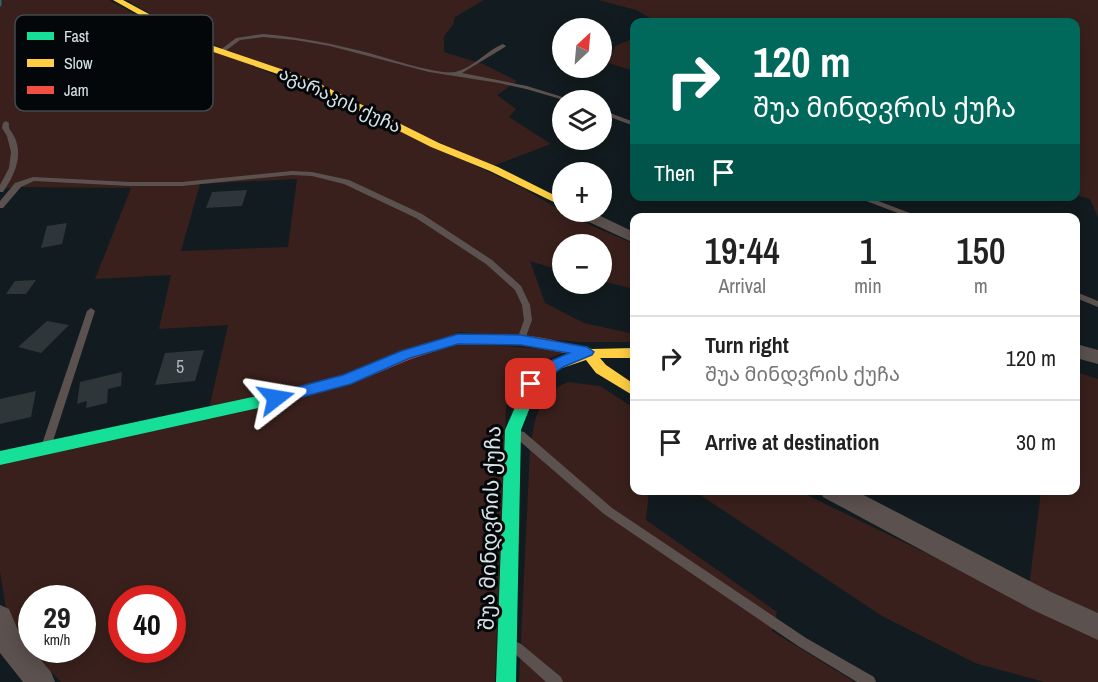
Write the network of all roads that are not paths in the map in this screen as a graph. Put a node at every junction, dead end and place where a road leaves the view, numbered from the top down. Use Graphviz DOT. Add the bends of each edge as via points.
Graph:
graph roads {
  1 [pos="117,0"];
  2 [pos="145,15"];
  3 [pos="502,46"];
  4 [pos="213,48"];
  5 [pos="222,51"];
  6 [pos="454,74"];
  7 [pos="552,94"];
  8 [pos="612,116"];
  9 [pos="630,122"];
  10 [pos="6,123"];
  11 [pos="0,190"];
  12 [pos="552,198"];
  13 [pos="871,201"];
  14 [pos="0,206"];
  15 [pos="905,213"];
  16 [pos="601,222"];
  17 [pos="630,236"];
  18 [pos="1080,297"];
  19 [pos="1098,304"];
  20 [pos="91,311"];
  21 [pos="521,340"];
  22 [pos="587,352"];
  23 [pos="1080,352"];
  24 [pos="630,353"];
  25 [pos="1098,357"];
  26 [pos="630,388"];
  27 [pos="513,430"];
  28 [pos="45,450"];
  29 [pos="0,458"];
  30 [pos="841,495"];
  31 [pos="0,618"];
  32 [pos="1098,627"];
  33 [pos="506,638"];
  34 [pos="41,682"];
  35 [pos="506,682"];
  36 [pos="556,682"];
  37 [pos="869,682"];
  1 -- 2 [label="street, აგარაკის ქუჩა"];
  3 -- 6 [label="lane"];
  4 -- 5 [label="street, აგარაკის ქუჩა"];
  5 -- 6 [label="lane" via="238,38 273,36"];
  5 -- 12 [label="street, აგარაკის ქუჩა" via="307,81"];
  6 -- 7 [label="lane" via="498,79"];
  8 -- 9 [label="lane"];
  10 -- 11 [label="lane" via="15,154 11,176"];
  13 -- 15 [label="lane"];
  14 -- 21 [label="lane" via="18,185 33,179 182,184 292,173 346,182 419,216 489,262 518,288 528,320"];
  16 -- 17 [label="street"];
  18 -- 19 [label="lane"];
  20 -- 28 [label="lane"];
  21 -- 22 [label="street"];
  21 -- 28 [label="street" via="458,339 319,388"];
  22 -- 24 [label="street, შუა მინდვრის ქუჩა"];
  22 -- 26 [label="street" via="601,369"];
  22 -- 27 [label="street, შუა მინდვრის ქუჩა" via="558,364 531,384 517,410"];
  23 -- 25 [label="street"];
  27 -- 33 [label="street, შუა მინდვრის ქუჩა"];
  27 -- 37 [label="lane" via="608,511 802,642"];
  28 -- 29 [label="street"];
  30 -- 32 [label="street"];
  31 -- 34 [label="street" via="10,644"];
  33 -- 35 [label="street, შუა მინდვრის ქუჩა"];
  33 -- 36 [label="lane"];
}
